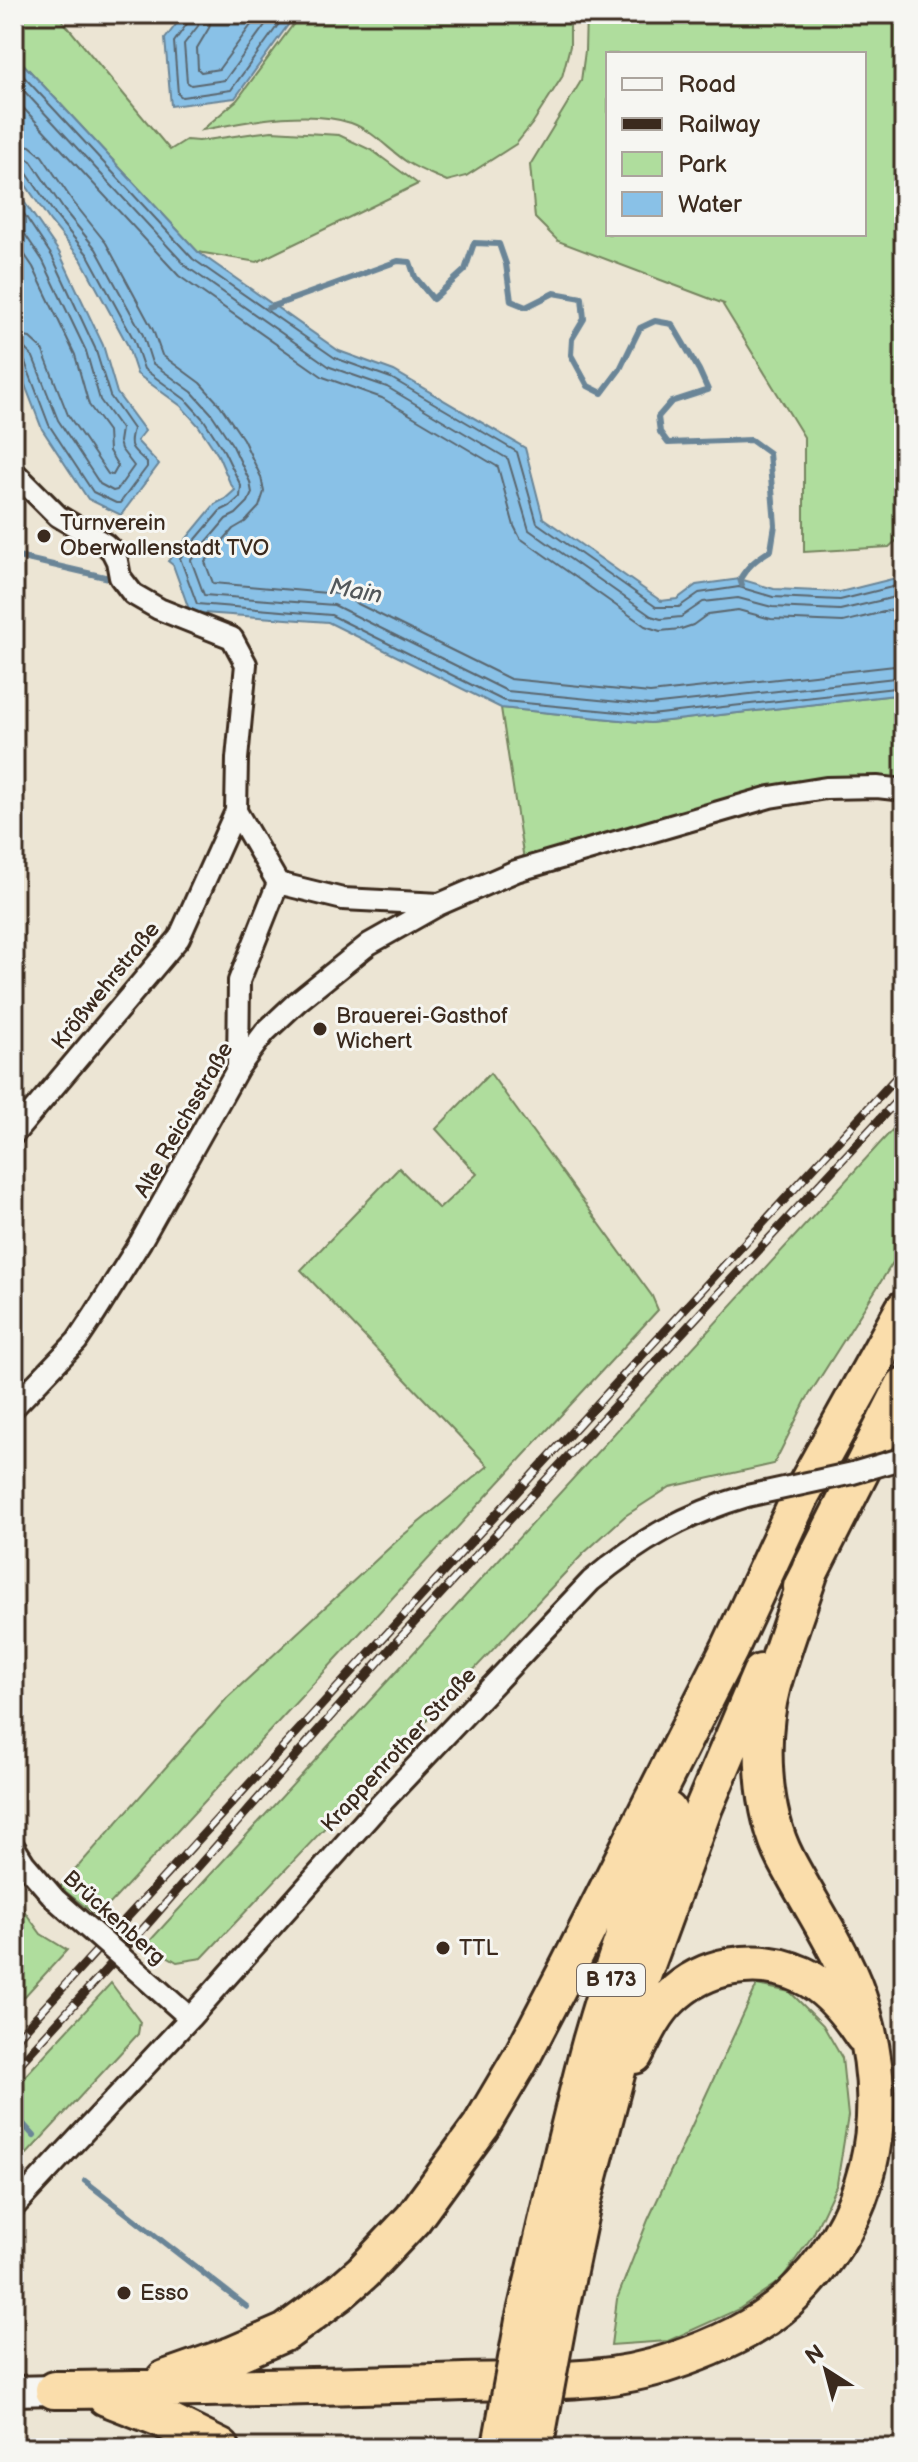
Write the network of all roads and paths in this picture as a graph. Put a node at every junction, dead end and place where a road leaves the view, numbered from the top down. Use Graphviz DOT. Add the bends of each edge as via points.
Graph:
graph roads {
  1 [pos="14,472"];
  2 [pos="904,790"];
  3 [pos="236,811"];
  4 [pos="278,883"];
  5 [pos="440,904"];
  6 [pos="238,1068"];
  7 [pos="14,1134"];
  8 [pos="904,1309"];
  9 [pos="904,1386"];
  10 [pos="14,1407"];
  11 [pos="904,1458"];
  12 [pos="811,1568"];
  13 [pos="730,1648"];
  14 [pos="14,1847"];
  15 [pos="190,2018"];
  16 [pos="870,2045"];
  17 [pos="605,2114"];
  18 [pos="14,2207"];
  19 [pos="541,2320"];
  20 [pos="70,2390"];
  21 [pos="133,2390"];
  22 [pos="14,2391"];
  23 [pos="518,2446"];
  24 [pos="221,2448"];
  1 -- 3 [label="street, Krößwehrstraße" via="58,516 112,551 120,577 133,594 232,638 246,664"];
  2 -- 5 [label="street, Alte Reichsstraße" via="826,788 770,797 516,871"];
  3 -- 4 [label="street"];
  3 -- 7 [label="street, Krößwehrstraße" via="179,938"];
  4 -- 5 [label="street" via="343,899"];
  4 -- 6 [label="street" via="239,981"];
  5 -- 6 [label="street, Alte Reichsstraße" via="369,944 306,994 265,1032"];
  6 -- 10 [label="street, Alte Reichsstraße" via="95,1314 77,1341"];
  8 -- 13 [label="highway, B 173" via="802,1493"];
  9 -- 12 [label="highway, B 173"];
  11 -- 15 [label="street, Krappenrother Straße, bridge" via="714,1506 627,1552 591,1581 375,1810"];
  12 -- 16 [label="highway" via="771,1689 763,1757 768,1808 784,1854 855,1986"];
  12 -- 17 [label="highway, B 173" via="704,1807 642,1976"];
  13 -- 19 [label="highway, B 173" via="628,1925 592,2041 555,2185"];
  13 -- 21 [label="highway" via="520,2060 481,2126 413,2219 347,2286 286,2332"];
  14 -- 15 [label="street, Brückenberg, bridge" via="55,1899"];
  15 -- 18 [label="street, Krappenrother Straße"];
  16 -- 17 [label="highway" via="831,1996 803,1975 769,1965 730,1966 703,1974 668,1999"];
  16 -- 21 [label="highway" via="875,2135 848,2223 823,2262 784,2303 732,2338 669,2363 588,2378"];
  17 -- 19 [label="highway, B 173" via="581,2207"];
  19 -- 23 [label="highway, B 173, bridge"];
  20 -- 21 [label="highway"];
  20 -- 22 [label="street"];
  20 -- 24 [label="highway" via="160,2418"];
}
